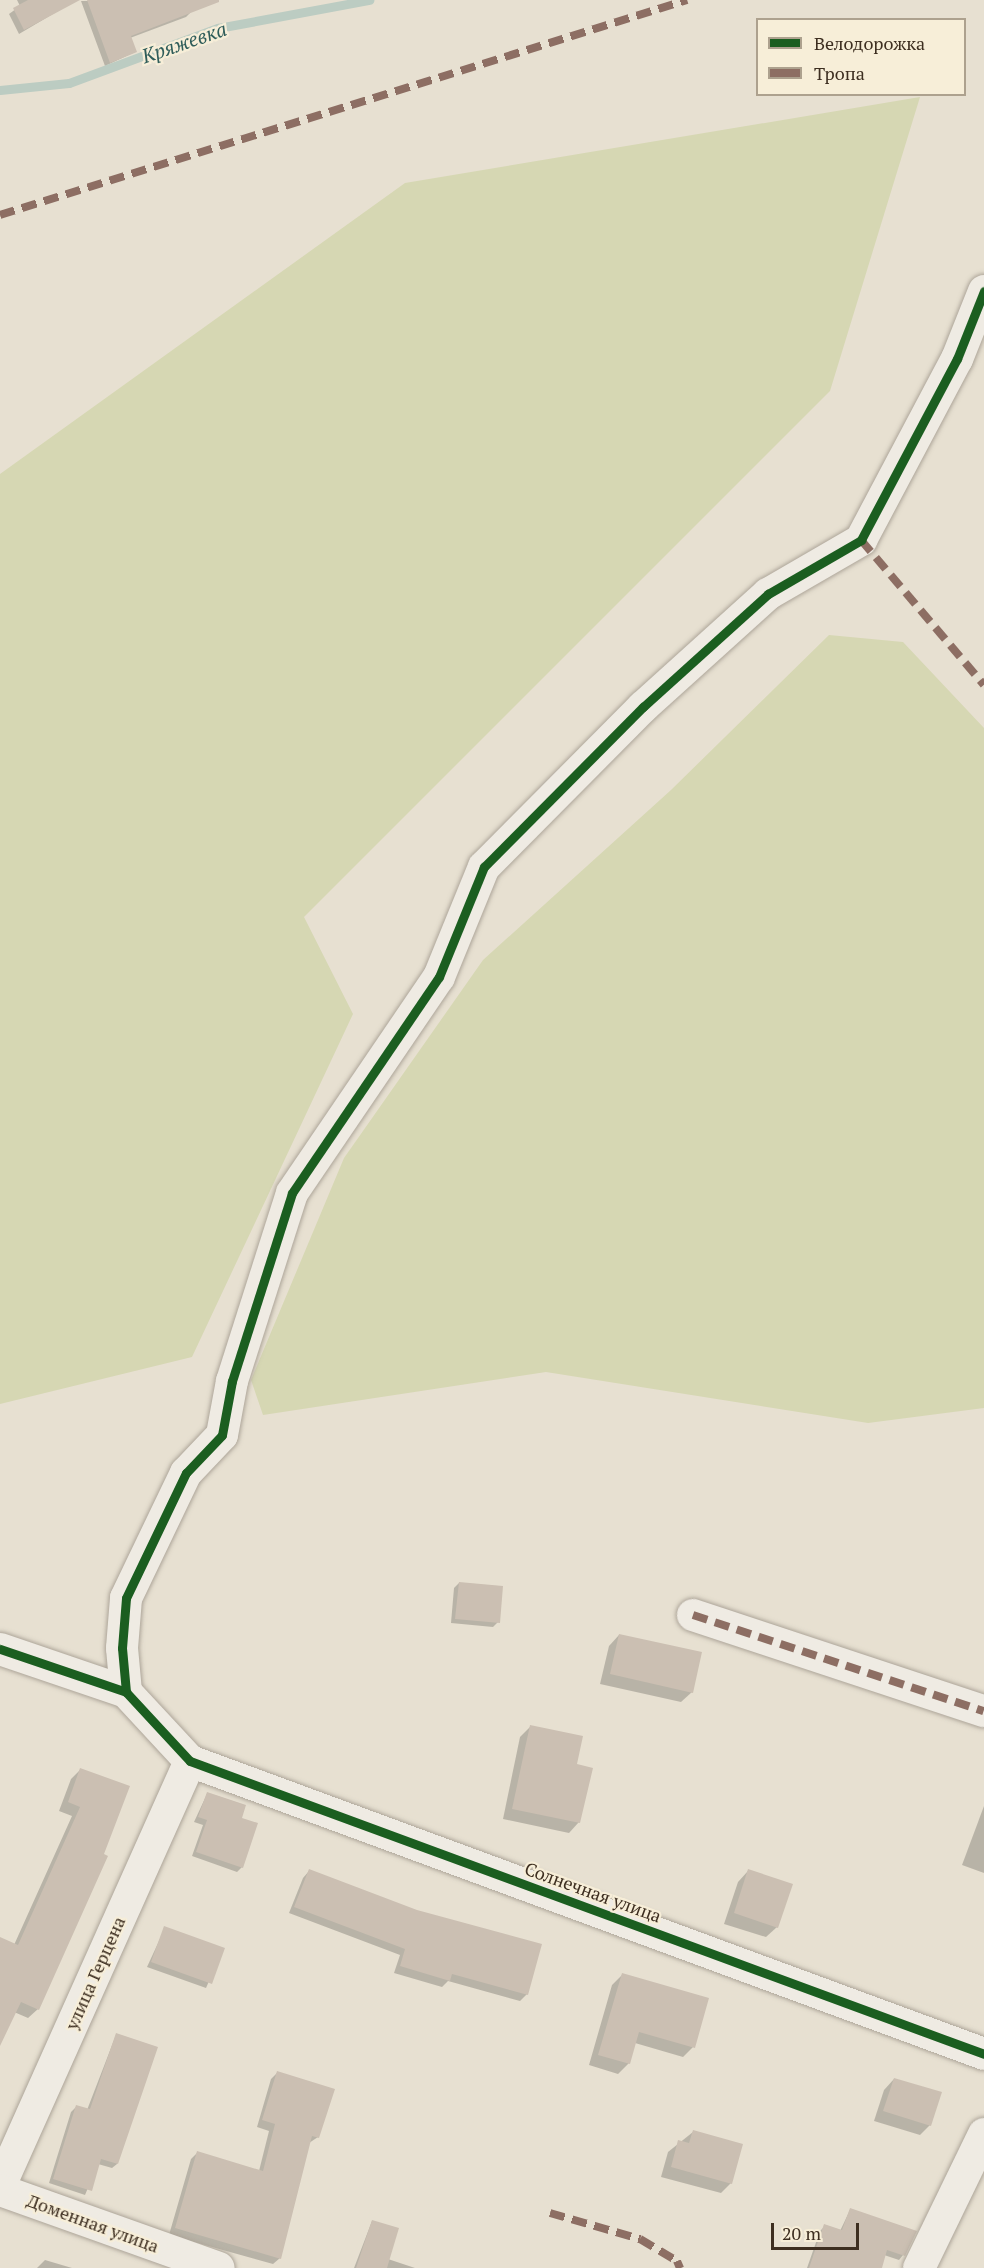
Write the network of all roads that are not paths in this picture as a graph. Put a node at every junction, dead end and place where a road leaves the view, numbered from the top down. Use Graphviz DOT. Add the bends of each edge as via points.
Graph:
graph roads {
  1 [pos="984,291"];
  2 [pos="693,1615"];
  3 [pos="0,1648"];
  4 [pos="126,1692"];
  5 [pos="984,1711"];
  6 [pos="190,1761"];
  7 [pos="984,2054"];
  8 [pos="984,2133"];
  9 [pos="0,2188"];
  10 [pos="219,2268"];
  11 [pos="919,2268"];
  1 -- 4 [label="street" via="957,359 861,540 768,594 643,707 484,867 439,977 292,1193 232,1381 222,1435 186,1473 126,1598 122,1648"];
  2 -- 5 [label="street"];
  3 -- 4 [label="street"];
  4 -- 6 [label="street"];
  6 -- 7 [label="street, Солнечная улица"];
  6 -- 9 [label="street, улица Герцена"];
  8 -- 11 [label="street"];
  9 -- 10 [label="street, Доменная улица"];
}
